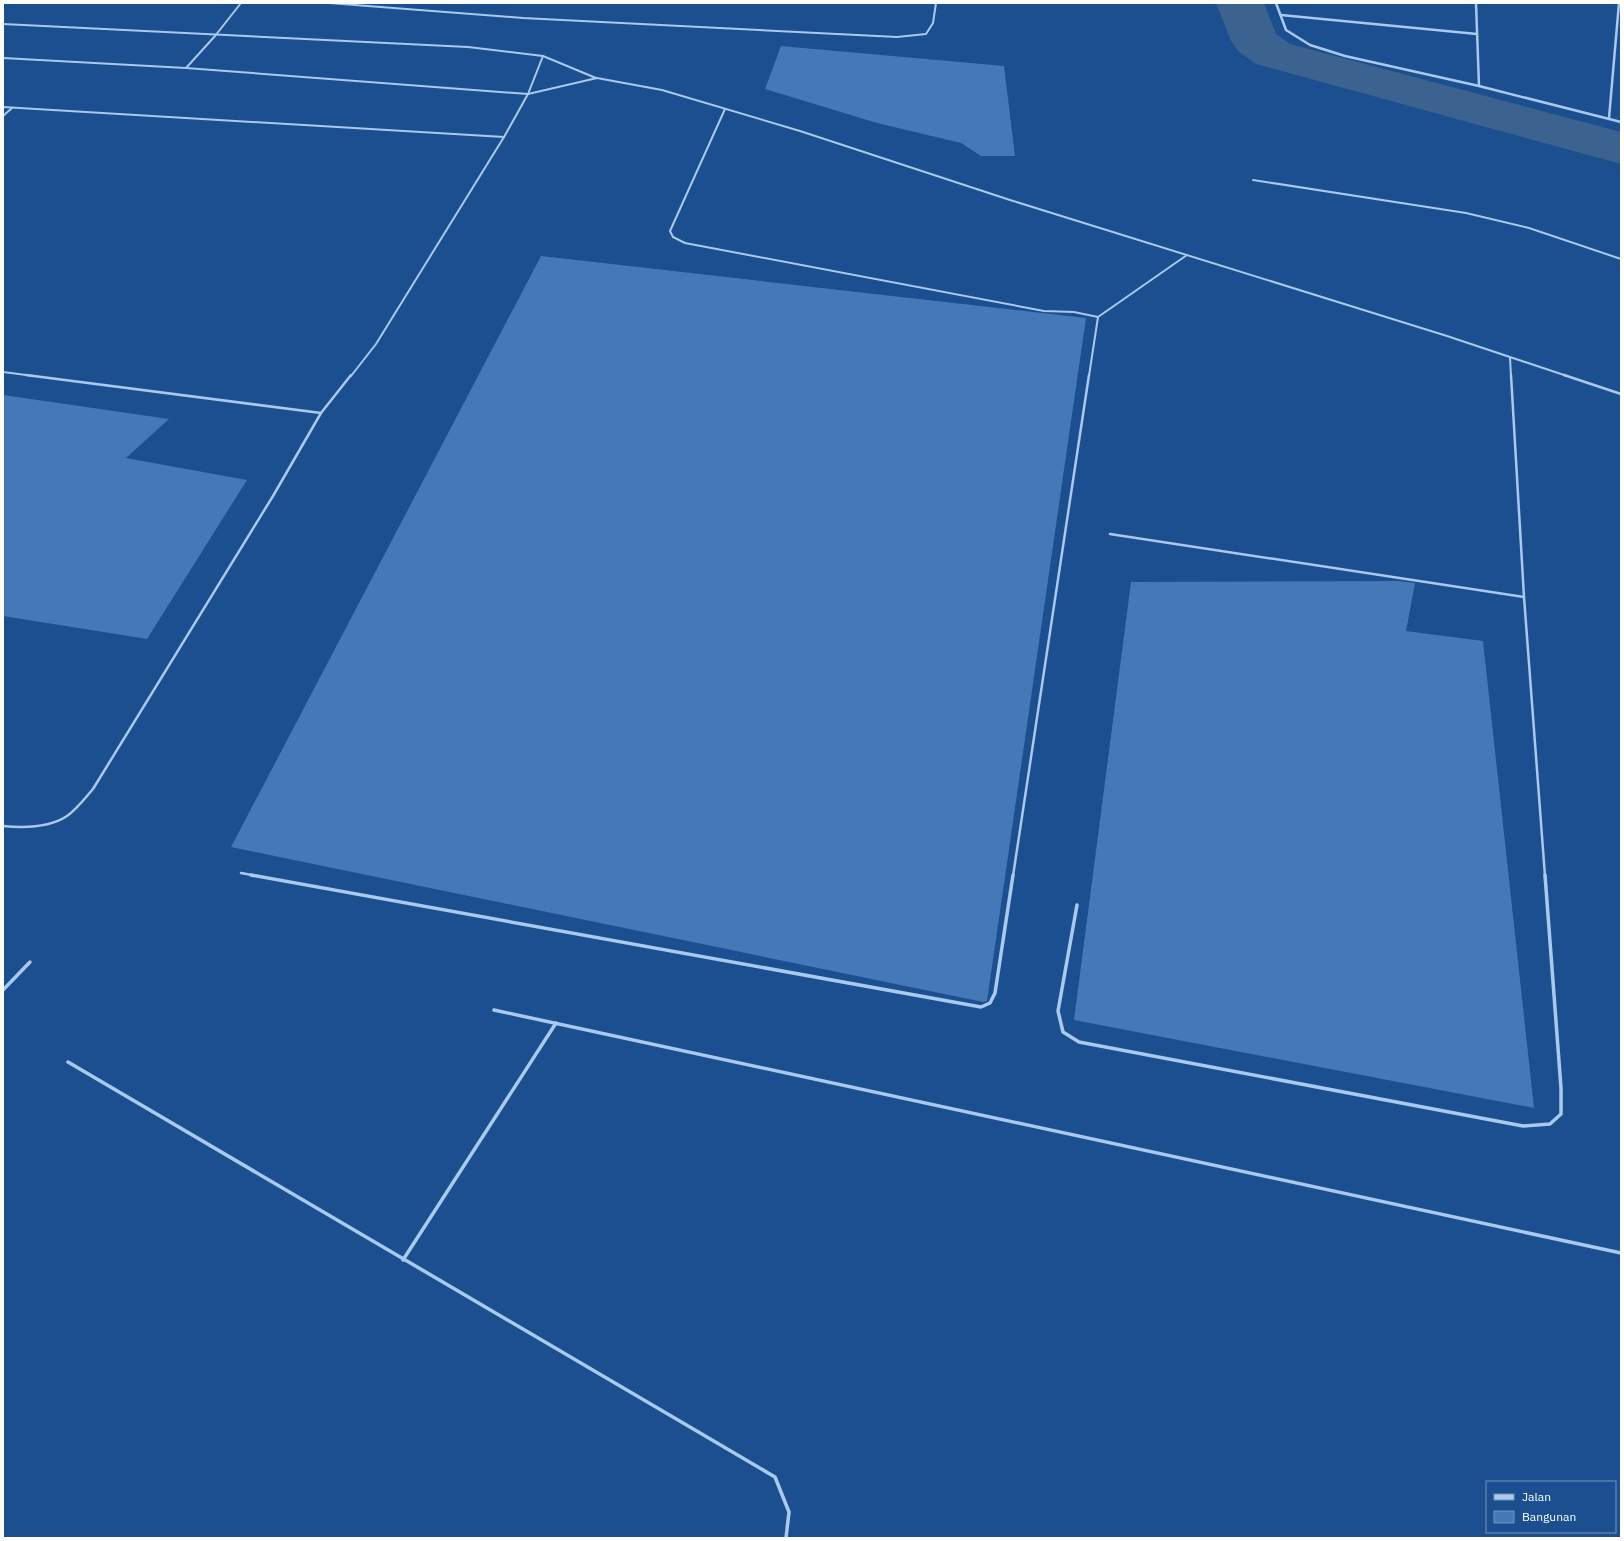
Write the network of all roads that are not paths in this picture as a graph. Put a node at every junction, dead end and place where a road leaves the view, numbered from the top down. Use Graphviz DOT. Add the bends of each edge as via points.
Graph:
graph roads {
  1 [pos="241,3"];
  2 [pos="329,3"];
  3 [pos="936,3"];
  4 [pos="1276,3"];
  5 [pos="1476,3"];
  6 [pos="1619,3"];
  7 [pos="1281,15"];
  8 [pos="3,24"];
  9 [pos="1477,34"];
  10 [pos="215,36"];
  11 [pos="544,56"];
  12 [pos="3,58"];
  13 [pos="186,68"];
  14 [pos="597,78"];
  15 [pos="1479,86"];
  16 [pos="528,94"];
  17 [pos="3,107"];
  18 [pos="12,108"];
  19 [pos="725,109"];
  20 [pos="3,116"];
  21 [pos="1609,118"];
  22 [pos="1621,122"];
  23 [pos="504,137"];
  24 [pos="1253,180"];
  25 [pos="1187,255"];
  26 [pos="1621,259"];
  27 [pos="1098,316"];
  28 [pos="1510,358"];
  29 [pos="3,372"];
  30 [pos="1621,394"];
  31 [pos="321,413"];
  32 [pos="1110,534"];
  33 [pos="1524,597"];
  34 [pos="3,826"];
  35 [pos="241,873"];
  36 [pos="1077,905"];
  37 [pos="30,962"];
  38 [pos="3,990"];
  39 [pos="494,1010"];
  40 [pos="556,1023"];
  41 [pos="68,1062"];
  42 [pos="1621,1253"];
  43 [pos="404,1260"];
  44 [pos="786,1538"];
  1 -- 10 [label="lane"];
  2 -- 3 [label="lane" via="523,18 897,37 926,34 933,23"];
  4 -- 7 [label="street"];
  5 -- 9 [label="street"];
  6 -- 21 [label="street"];
  7 -- 9 [label="street"];
  7 -- 15 [label="street" via="1286,30 1310,45 1345,56"];
  8 -- 10 [label="lane"];
  9 -- 15 [label="street"];
  10 -- 11 [label="lane" via="468,47"];
  10 -- 13 [label="lane"];
  11 -- 14 [label="lane"];
  11 -- 16 [label="lane"];
  12 -- 13 [label="lane"];
  13 -- 16 [label="lane"];
  14 -- 16 [label="lane"];
  14 -- 19 [label="lane" via="662,90"];
  15 -- 21 [label="street"];
  16 -- 23 [label="lane"];
  17 -- 18 [label="lane"];
  18 -- 20 [label="lane"];
  18 -- 23 [label="lane"];
  19 -- 25 [label="lane"];
  19 -- 27 [label="lane" via="670,231 672,237 685,243 1044,311"];
  21 -- 22 [label="street"];
  23 -- 31 [label="lane" via="376,344"];
  24 -- 26 [label="lane" via="1466,214 1529,228"];
  25 -- 27 [label="lane"];
  25 -- 28 [label="lane"];
  27 -- 35 [label="lane" via="995,993 990,1003 981,1007"];
  28 -- 30 [label="lane"];
  28 -- 33 [label="lane"];
  29 -- 31 [label="lane"];
  31 -- 34 [label="lane" via="274,496 93,789 67,816 39,826"];
  32 -- 33 [label="lane"];
  33 -- 36 [label="lane" via="1561,1088 1561,1114 1550,1124 1523,1126 1079,1042 1063,1032 1058,1011"];
  37 -- 38 [label="lane"];
  39 -- 40 [label="lane"];
  40 -- 42 [label="lane"];
  40 -- 43 [label="lane"];
  41 -- 43 [label="lane"];
  43 -- 44 [label="lane" via="775,1477 789,1512"];
}
